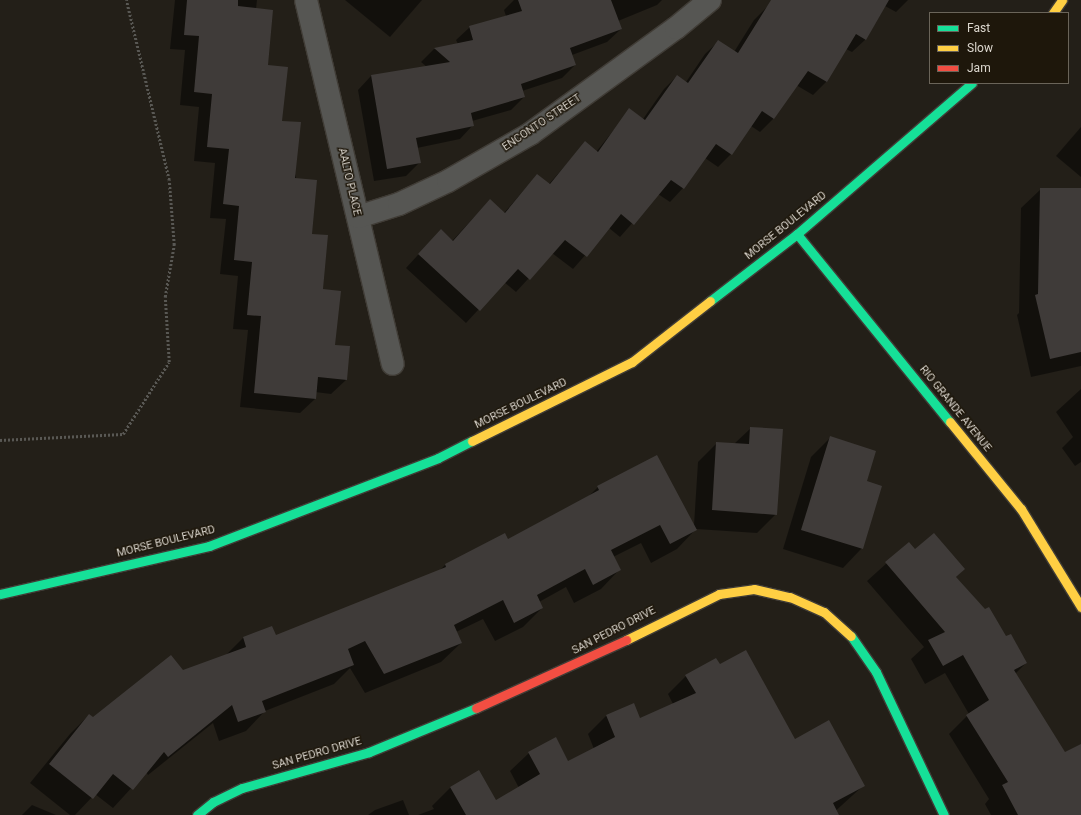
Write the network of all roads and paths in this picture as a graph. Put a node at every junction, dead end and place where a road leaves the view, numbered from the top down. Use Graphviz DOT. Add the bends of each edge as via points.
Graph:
graph roads {
  1 [pos="126,0"];
  2 [pos="306,0"];
  3 [pos="710,0"];
  4 [pos="1062,0"];
  5 [pos="1054,12"];
  6 [pos="971,84"];
  7 [pos="358,217"];
  8 [pos="797,234"];
  9 [pos="393,364"];
  10 [pos="0,440"];
  11 [pos="0,594"];
  12 [pos="1081,607"];
  13 [pos="197,815"];
  14 [pos="944,815"];
  1 -- 10 [label="path" via="169,180 174,245 164,298 169,362 123,434"];
  2 -- 7 [label="street, AALTO PLACE"];
  3 -- 7 [label="street, ENCONTO STREET" via="530,134 448,181 399,204"];
  4 -- 5 [label="street"];
  6 -- 8 [label="street, MORSE BOULEVARD"];
  7 -- 9 [label="street, AALTO PLACE"];
  8 -- 11 [label="street, MORSE BOULEVARD" via="632,362 438,458 209,546"];
  8 -- 12 [label="street, RIO GRANDE AVENUE" via="1021,509"];
  13 -- 14 [label="street, SAN PEDRO DRIVE" via="213,802 242,788 369,752 432,728 600,653 719,594 754,589 790,597 824,612 853,638 876,672"];
}
